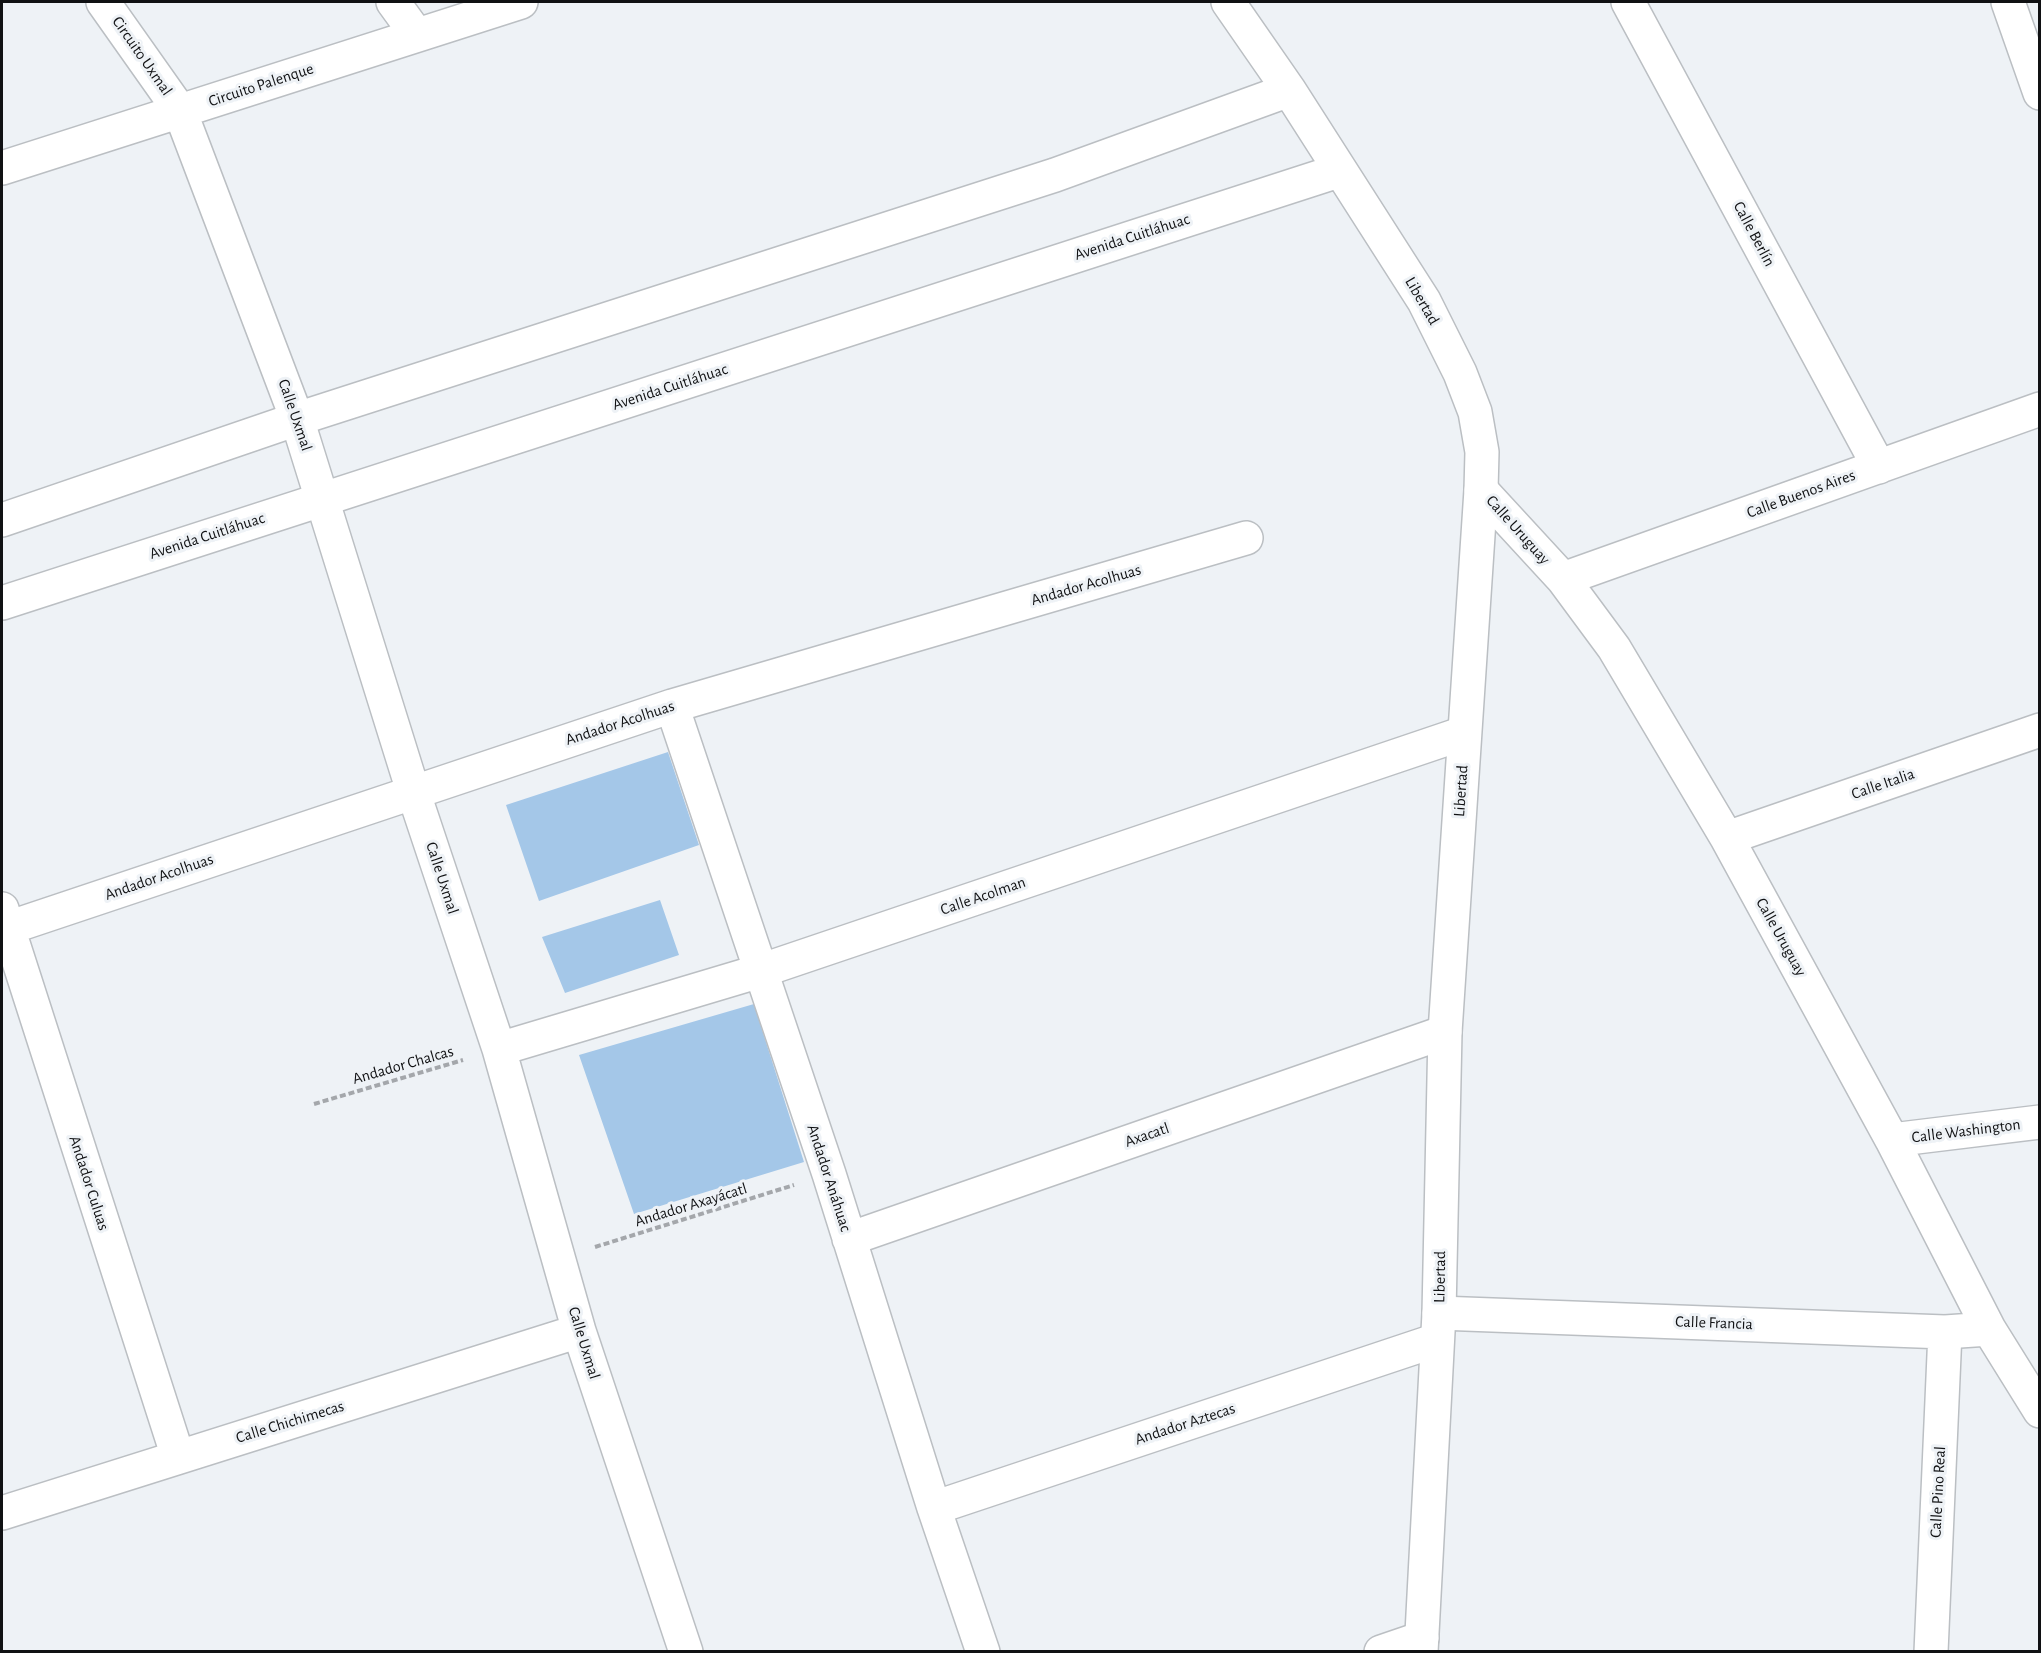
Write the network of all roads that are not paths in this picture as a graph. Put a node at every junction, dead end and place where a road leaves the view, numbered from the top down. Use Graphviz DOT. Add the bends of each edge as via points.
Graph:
graph roads {
  1 [pos="103,2"];
  2 [pos="393,2"];
  3 [pos="521,2"];
  4 [pos="1228,2"];
  5 [pos="1628,2"];
  6 [pos="2008,2"];
  7 [pos="417,35"];
  8 [pos="1288,90"];
  9 [pos="2040,93"];
  10 [pos="180,111"];
  11 [pos="2,168"];
  12 [pos="1338,171"];
  13 [pos="2040,409"];
  14 [pos="297,419"];
  15 [pos="1879,467"];
  16 [pos="1481,490"];
  17 [pos="322,499"];
  18 [pos="2,520"];
  19 [pos="1246,538"];
  20 [pos="1563,579"];
  21 [pos="2,603"];
  22 [pos="672,706"];
  23 [pos="2040,730"];
  24 [pos="1464,733"];
  25 [pos="413,791"];
  26 [pos="1727,838"];
  27 [pos="3,923"];
  28 [pos="760,971"];
  29 [pos="1445,1032"];
  30 [pos="499,1049"];
  31 [pos="2040,1122"];
  32 [pos="1892,1140"];
  33 [pos="849,1239"];
  34 [pos="1438,1326"];
  35 [pos="1989,1329"];
  36 [pos="579,1331"];
  37 [pos="1945,1332"];
  38 [pos="2040,1411"];
  39 [pos="178,1457"];
  40 [pos="934,1508"];
  41 [pos="2,1513"];
  42 [pos="1421,1645"];
  43 [pos="686,1652"];
  44 [pos="983,1652"];
  45 [pos="1381,1652"];
  46 [pos="1931,1652"];
  1 -- 10 [label="street, Circuito Uxmal"];
  2 -- 7 [label="street"];
  3 -- 7 [label="street, Circuito Palenque"];
  4 -- 8 [label="street, Libertad"];
  5 -- 15 [label="street, Calle Berlín"];
  6 -- 9 [label="street"];
  7 -- 10 [label="street, Circuito Palenque"];
  8 -- 12 [label="street, Libertad"];
  8 -- 14 [label="street" via="1055,175"];
  10 -- 11 [label="street, Circuito Palenque"];
  10 -- 14 [label="street, Calle Uxmal"];
  12 -- 16 [label="street, Libertad" via="1424,300 1460,373 1475,412 1482,452"];
  12 -- 17 [label="street, Avenida Cuitláhuac"];
  13 -- 15 [label="street, Calle Buenos Aires"];
  14 -- 17 [label="street, Calle Uxmal"];
  14 -- 18 [label="street"];
  15 -- 20 [label="street, Calle Buenos Aires"];
  16 -- 20 [label="street, Calle Uruguay"];
  16 -- 24 [label="street, Libertad"];
  17 -- 21 [label="street, Avenida Cuitláhuac"];
  17 -- 25 [label="street, Calle Uxmal"];
  19 -- 22 [label="street, Andador Acolhuas"];
  20 -- 26 [label="street, Calle Uruguay" via="1614,648"];
  22 -- 25 [label="street, Andador Acolhuas"];
  22 -- 28 [label="street, Andador Anáhuac"];
  23 -- 26 [label="street, Calle Italia"];
  24 -- 28 [label="street, Calle Acolman"];
  24 -- 29 [label="street, Libertad"];
  25 -- 27 [label="street, Andador Acolhuas"];
  25 -- 30 [label="street, Calle Uxmal"];
  26 -- 32 [label="street, Calle Uruguay"];
  27 -- 39 [label="street, Andador Culuas"];
  28 -- 30 [label="street, Calle Acolman"];
  28 -- 33 [label="street, Andador Anáhuac"];
  29 -- 33 [label="street, Axacatl"];
  29 -- 34 [label="street, Libertad"];
  30 -- 36 [label="street, Calle Uxmal"];
  31 -- 32 [label="street, Calle Washington"];
  32 -- 35 [label="street, Calle Uruguay"];
  33 -- 40 [label="street, Andador Anáhuac"];
  34 -- 37 [label="street, Calle Francia"];
  34 -- 40 [label="street, Andador Aztecas"];
  34 -- 42 [label="street, Libertad"];
  35 -- 37 [label="street, Calle Francia"];
  35 -- 38 [label="street, Calle Uruguay"];
  36 -- 39 [label="street, Calle Chichimecas"];
  36 -- 43 [label="street, Calle Uxmal"];
  37 -- 46 [label="street, Calle Pino Real"];
  39 -- 41 [label="street, Calle Chichimecas"];
  40 -- 44 [label="street, Andador Anáhuac"];
  42 -- 45 [label="street"];
}
